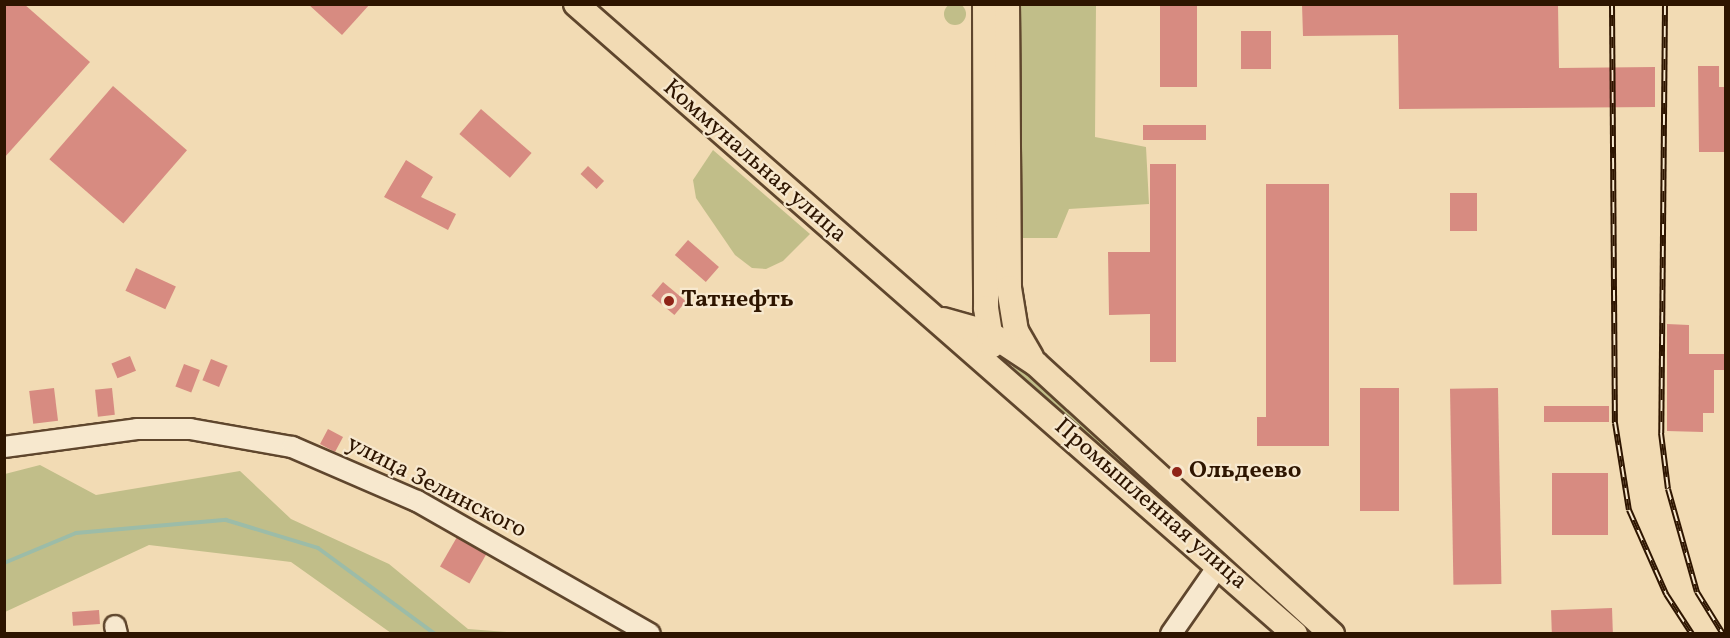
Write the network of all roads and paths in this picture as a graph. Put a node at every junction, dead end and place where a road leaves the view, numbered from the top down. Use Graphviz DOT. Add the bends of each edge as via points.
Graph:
graph roads {
  1 [pos="576,4"];
  2 [pos="985,4"];
  3 [pos="1007,4"];
  4 [pos="986,273"];
  5 [pos="1012,317"];
  6 [pos="934,318"];
  7 [pos="989,333"];
  8 [pos="1036,364"];
  9 [pos="1005,376"];
  10 [pos="4,447"];
  11 [pos="1236,547"];
  12 [pos="1219,566"];
  13 [pos="650,633"];
  14 [pos="1171,633"];
  15 [pos="1295,633"];
  16 [pos="1332,633"];
  1 -- 6 [label="main road, Коммунальная улица"];
  2 -- 4 [label="main road, Промышленная улица"];
  3 -- 5 [label="main road, Промышленная улица"];
  4 -- 6 [label="main road, Промышленная улица" via="970,311"];
  4 -- 7 [label="main road, Промышленная улица"];
  5 -- 7 [label="main road" via="1003,330"];
  5 -- 8 [label="main road, Промышленная улица"];
  6 -- 7 [label="main road, Промышленная улица"];
  6 -- 9 [label="main road, Промышленная улица"];
  7 -- 8 [label="main road, Промышленная улица"];
  7 -- 9 [label="main road, Промышленная улица"];
  8 -- 11 [label="main road, Промышленная улица"];
  9 -- 12 [label="main road, Промышленная улица"];
  10 -- 13 [label="street, улица Зелинского" via="137,429 190,429 292,447 417,501"];
  11 -- 12 [label="main road"];
  11 -- 16 [label="main road, Промышленная улица"];
  12 -- 14 [label="street"];
  12 -- 15 [label="main road, Промышленная улица"];
}
